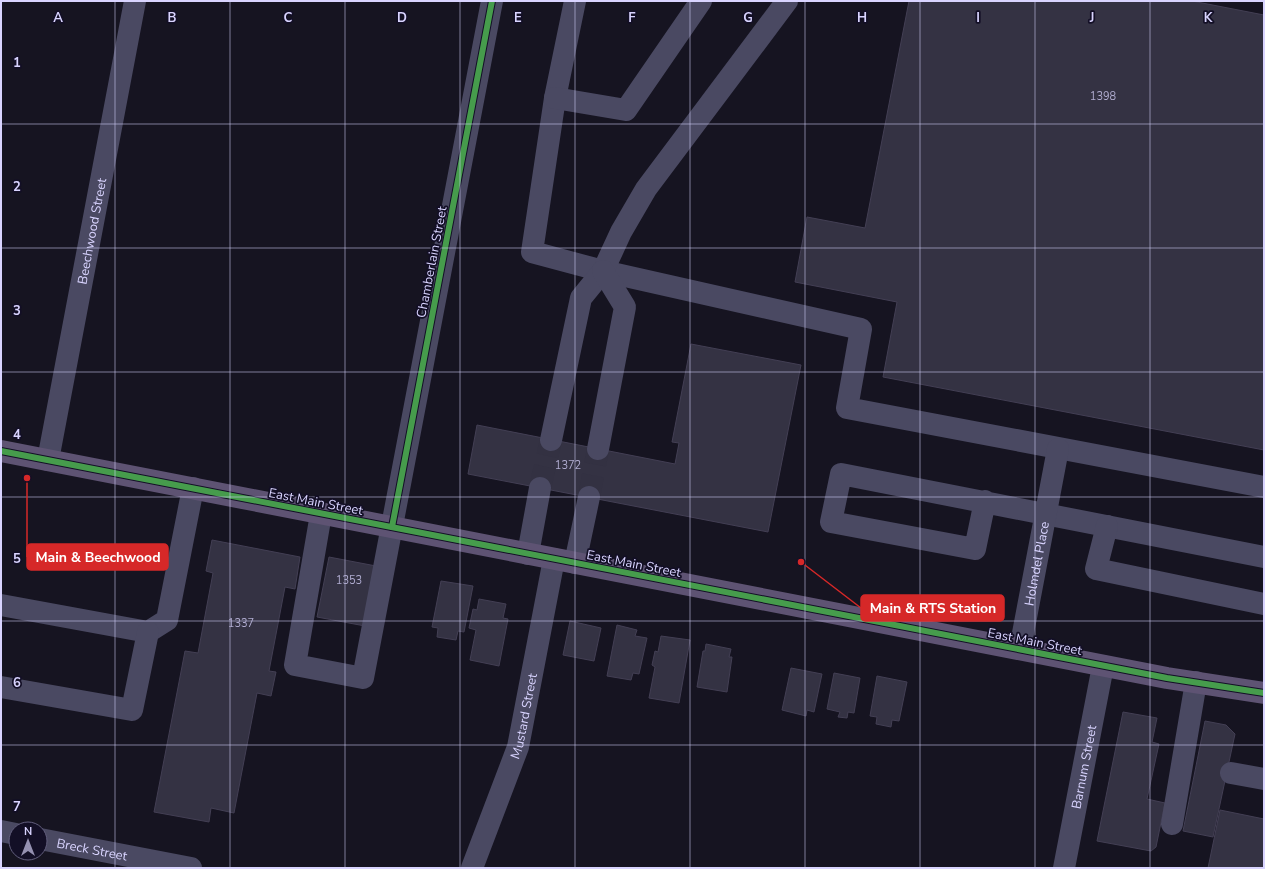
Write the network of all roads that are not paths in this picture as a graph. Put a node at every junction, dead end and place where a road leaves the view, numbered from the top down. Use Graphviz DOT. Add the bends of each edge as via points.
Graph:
graph roads {
  1 [pos="134,1"];
  2 [pos="492,1"];
  3 [pos="575,1"];
  4 [pos="701,1"];
  5 [pos="787,1"];
  6 [pos="555,98"];
  7 [pos="603,271"];
  8 [pos="551,440"];
  9 [pos="598,449"];
  10 [pos="1058,449"];
  11 [pos="1,451"];
  12 [pos="48,460"];
  13 [pos="1264,487"];
  14 [pos="193,488"];
  15 [pos="540,488"];
  16 [pos="589,497"];
  17 [pos="985,501"];
  18 [pos="322,514"];
  19 [pos="1046,514"];
  20 [pos="1107,526"];
  21 [pos="392,527"];
  22 [pos="528,554"];
  23 [pos="1264,557"];
  24 [pos="565,561"];
  25 [pos="1264,604"];
  26 [pos="1,605"];
  27 [pos="148,632"];
  28 [pos="1020,649"];
  29 [pos="1103,666"];
  30 [pos="1196,682"];
  31 [pos="1,687"];
  32 [pos="1264,693"];
  33 [pos="1231,773"];
  34 [pos="1264,779"];
  35 [pos="1172,824"];
  36 [pos="48,842"];
  37 [pos="95,859"];
  38 [pos="191,868"];
  39 [pos="472,868"];
  40 [pos="1064,868"];
  1 -- 12 [label="street, Beechwood Street"];
  2 -- 21 [label="street, Chamberlain Street"];
  3 -- 6 [label="street"];
  4 -- 6 [label="street" via="626,110"];
  5 -- 7 [label="street" via="646,189 621,232"];
  6 -- 7 [label="street" via="532,252"];
  7 -- 8 [label="street" via="581,298"];
  7 -- 9 [label="street" via="625,307"];
  7 -- 10 [label="street" via="861,329 847,408"];
  10 -- 13 [label="street"];
  10 -- 19 [label="street, Holmdel Place"];
  11 -- 12 [label="main road, East Main Street"];
  12 -- 14 [label="main road, East Main Street"];
  14 -- 18 [label="main road, East Main Street"];
  14 -- 27 [label="street" via="167,620"];
  15 -- 22 [label="street"];
  16 -- 24 [label="street, Mustard Street"];
  17 -- 17 [label="street" via="974,550 831,522 841,474"];
  17 -- 19 [label="street"];
  18 -- 21 [label="main road, East Main Street"];
  18 -- 21 [label="street, Chamberlain Street" via="295,665 363,678"];
  19 -- 20 [label="street"];
  19 -- 28 [label="street, Holmdel Place"];
  20 -- 23 [label="street"];
  20 -- 25 [label="street" via="1096,569"];
  21 -- 22 [label="main road, East Main Street"];
  22 -- 24 [label="main road, East Main Street"];
  24 -- 28 [label="main road, East Main Street"];
  24 -- 39 [label="street, Mustard Street" via="518,747"];
  26 -- 27 [label="street"];
  27 -- 31 [label="street" via="132,710"];
  28 -- 29 [label="main road, East Main Street"];
  29 -- 30 [label="main road, East Main Street"];
  29 -- 40 [label="street, Barnum Street"];
  30 -- 32 [label="main road, East Main Street"];
  30 -- 35 [label="street"];
  33 -- 34 [label="street"];
  36 -- 37 [label="street, Breck Street"];
  37 -- 38 [label="street, Breck Street"];
}
